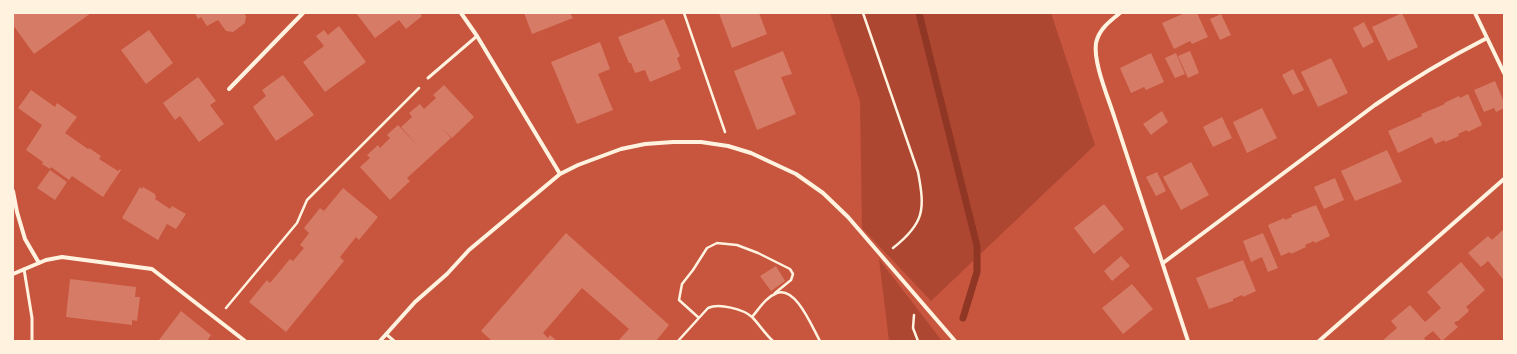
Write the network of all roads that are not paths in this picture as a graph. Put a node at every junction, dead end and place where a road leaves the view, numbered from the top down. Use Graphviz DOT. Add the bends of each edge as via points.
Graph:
graph roads {
  1 [pos="303,13"];
  2 [pos="461,13"];
  3 [pos="1120,13"];
  4 [pos="1475,13"];
  5 [pos="477,36"];
  6 [pos="1487,38"];
  7 [pos="1504,72"];
  8 [pos="428,78"];
  9 [pos="229,89"];
  10 [pos="560,174"];
  11 [pos="1504,179"];
  12 [pos="13,191"];
  13 [pos="39,263"];
  14 [pos="1163,263"];
  15 [pos="24,269"];
  16 [pos="13,274"];
  17 [pos="386,334"];
  18 [pos="32,341"];
  19 [pos="244,341"];
  20 [pos="380,341"];
  21 [pos="394,341"];
  22 [pos="955,341"];
  23 [pos="1188,341"];
  24 [pos="1319,341"];
  1 -- 9 [label="street"];
  2 -- 5 [label="street"];
  3 -- 14 [label="street" via="1108,22 1096,43 1098,66"];
  4 -- 6 [label="street"];
  5 -- 8 [label="lane"];
  5 -- 10 [label="street"];
  6 -- 7 [label="street"];
  6 -- 14 [label="street" via="1447,58 1380,101"];
  10 -- 17 [label="street" via="469,250"];
  10 -- 22 [label="street" via="596,157 645,144 701,142 751,153 796,174 823,193 848,217"];
  11 -- 24 [label="street"];
  12 -- 13 [label="street" via="25,239"];
  13 -- 15 [label="street"];
  13 -- 19 [label="street" via="62,257 152,269"];
  14 -- 23 [label="street"];
  15 -- 16 [label="street"];
  15 -- 18 [label="lane" via="32,318"];
  17 -- 20 [label="street"];
  17 -- 21 [label="lane"];
}
